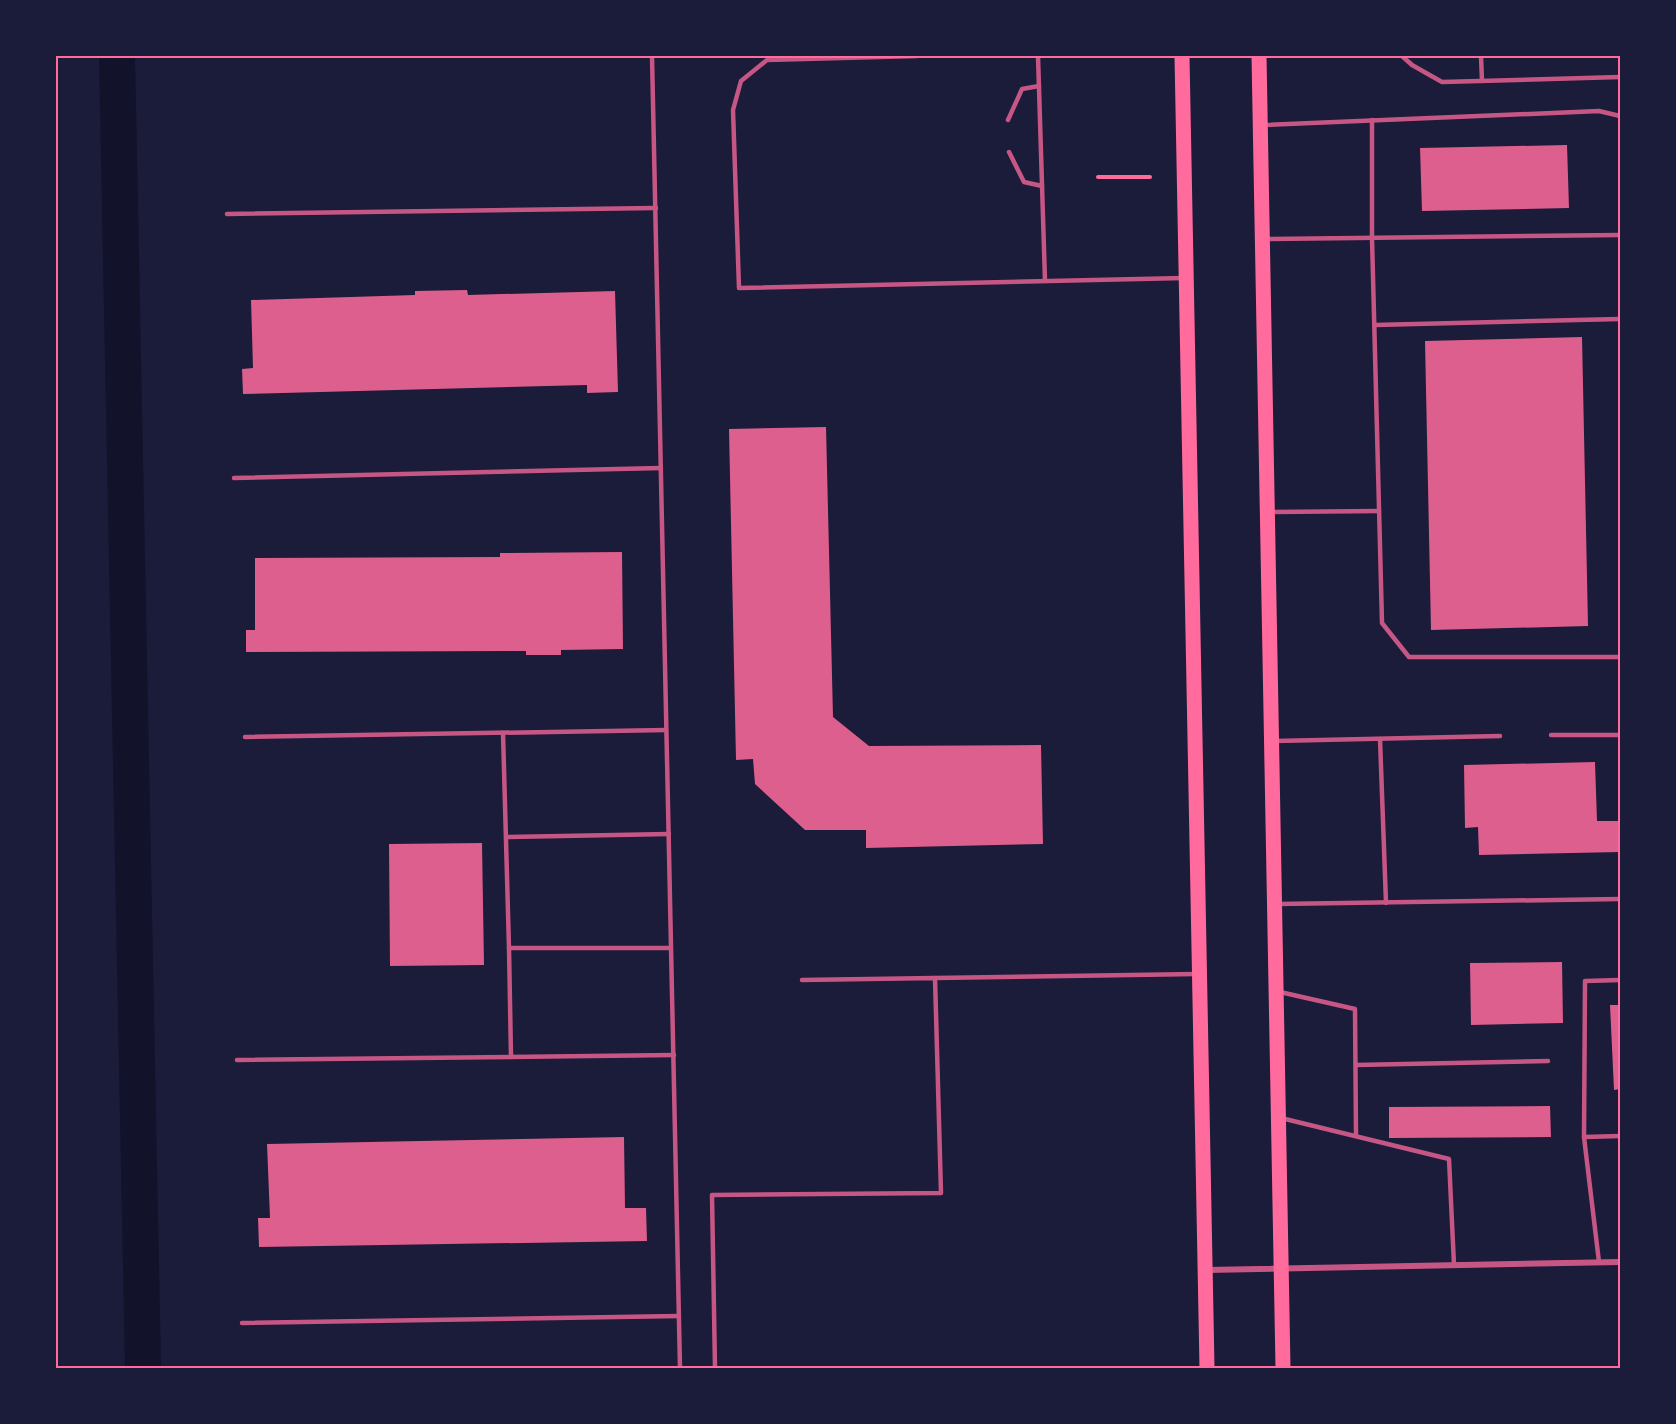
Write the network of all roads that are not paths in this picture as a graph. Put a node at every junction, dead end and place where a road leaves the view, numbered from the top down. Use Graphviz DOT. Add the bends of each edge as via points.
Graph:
graph roads {
  1 [pos="652,56"];
  2 [pos="917,56"];
  3 [pos="1038,56"];
  4 [pos="1182,56"];
  5 [pos="1259,56"];
  6 [pos="1402,56"];
  7 [pos="1481,56"];
  8 [pos="1620,77"];
  9 [pos="1482,81"];
  10 [pos="1039,86"];
  11 [pos="1620,116"];
  12 [pos="1008,120"];
  13 [pos="1372,120"];
  14 [pos="1261,125"];
  15 [pos="1009,152"];
  16 [pos="1042,186"];
  17 [pos="656,208"];
  18 [pos="227,214"];
  19 [pos="1620,235"];
  20 [pos="1372,238"];
  21 [pos="1263,239"];
  22 [pos="1186,278"];
  23 [pos="1045,281"];
  24 [pos="1620,319"];
  25 [pos="1375,325"];
  26 [pos="661,468"];
  27 [pos="234,478"];
  28 [pos="1379,511"];
  29 [pos="1268,512"];
  30 [pos="1620,657"];
  31 [pos="666,730"];
  32 [pos="503,733"];
  33 [pos="1551,735"];
  34 [pos="1620,735"];
  35 [pos="1500,736"];
  36 [pos="245,737"];
  37 [pos="1380,739"];
  38 [pos="1272,741"];
  39 [pos="669,834"];
  40 [pos="506,837"];
  41 [pos="1620,899"];
  42 [pos="1386,903"];
  43 [pos="1274,904"];
  44 [pos="510,948"];
  45 [pos="671,948"];
  46 [pos="1199,974"];
  47 [pos="935,978"];
  48 [pos="802,980"];
  49 [pos="1620,980"];
  50 [pos="1276,991"];
  51 [pos="674,1055"];
  52 [pos="511,1057"];
  53 [pos="237,1060"];
  54 [pos="1548,1061"];
  55 [pos="1356,1065"];
  56 [pos="1278,1117"];
  57 [pos="1356,1136"];
  58 [pos="1620,1136"];
  59 [pos="1584,1137"];
  60 [pos="1599,1262"];
  61 [pos="1620,1262"];
  62 [pos="1454,1265"];
  63 [pos="1281,1269"];
  64 [pos="1205,1270"];
  65 [pos="679,1316"];
  66 [pos="242,1323"];
  67 [pos="680,1368"];
  68 [pos="715,1368"];
  69 [pos="1207,1368"];
  70 [pos="1283,1368"];
  1 -- 17 [label="lane"];
  2 -- 23 [label="lane" via="767,60 741,81 733,110 739,288"];
  3 -- 10 [label="lane"];
  4 -- 22 [label="main road"];
  5 -- 14 [label="main road"];
  6 -- 9 [label="lane" via="1442,82"];
  7 -- 9 [label="lane"];
  8 -- 9 [label="lane"];
  10 -- 12 [label="lane" via="1022,89"];
  10 -- 16 [label="lane"];
  11 -- 13 [label="lane" via="1599,111"];
  13 -- 14 [label="lane"];
  13 -- 20 [label="lane"];
  14 -- 21 [label="main road"];
  15 -- 16 [label="lane" via="1024,182"];
  16 -- 23 [label="lane"];
  17 -- 18 [label="lane"];
  17 -- 26 [label="lane"];
  19 -- 20 [label="lane"];
  20 -- 21 [label="lane"];
  20 -- 25 [label="lane"];
  21 -- 29 [label="main road"];
  22 -- 23 [label="lane"];
  22 -- 46 [label="main road"];
  24 -- 25 [label="lane"];
  25 -- 28 [label="lane"];
  26 -- 27 [label="lane"];
  26 -- 31 [label="lane"];
  28 -- 29 [label="lane"];
  28 -- 30 [label="lane" via="1382,623 1409,657"];
  29 -- 38 [label="main road"];
  31 -- 32 [label="lane"];
  31 -- 39 [label="lane"];
  32 -- 36 [label="lane"];
  32 -- 40 [label="lane"];
  33 -- 34 [label="lane"];
  35 -- 37 [label="lane"];
  37 -- 38 [label="lane"];
  37 -- 42 [label="lane"];
  38 -- 43 [label="main road"];
  39 -- 40 [label="lane"];
  39 -- 45 [label="lane"];
  40 -- 44 [label="lane"];
  41 -- 42 [label="lane"];
  42 -- 43 [label="lane"];
  43 -- 50 [label="main road"];
  44 -- 45 [label="lane"];
  44 -- 52 [label="lane"];
  45 -- 51 [label="lane"];
  46 -- 47 [label="lane"];
  46 -- 64 [label="main road"];
  47 -- 48 [label="lane"];
  47 -- 68 [label="lane" via="941,1193 712,1195"];
  49 -- 59 [label="lane" via="1585,981"];
  50 -- 55 [label="lane" via="1355,1009"];
  50 -- 56 [label="main road"];
  51 -- 52 [label="lane"];
  51 -- 65 [label="lane"];
  52 -- 53 [label="lane"];
  54 -- 55 [label="lane"];
  55 -- 57 [label="lane"];
  56 -- 57 [label="lane"];
  56 -- 63 [label="main road"];
  57 -- 62 [label="lane" via="1449,1160"];
  58 -- 59 [label="lane"];
  59 -- 60 [label="lane"];
  60 -- 61 [label="street"];
  60 -- 62 [label="street"];
  62 -- 63 [label="street"];
  63 -- 64 [label="street"];
  63 -- 70 [label="main road"];
  64 -- 69 [label="main road"];
  65 -- 66 [label="lane"];
  65 -- 67 [label="lane"];
}
